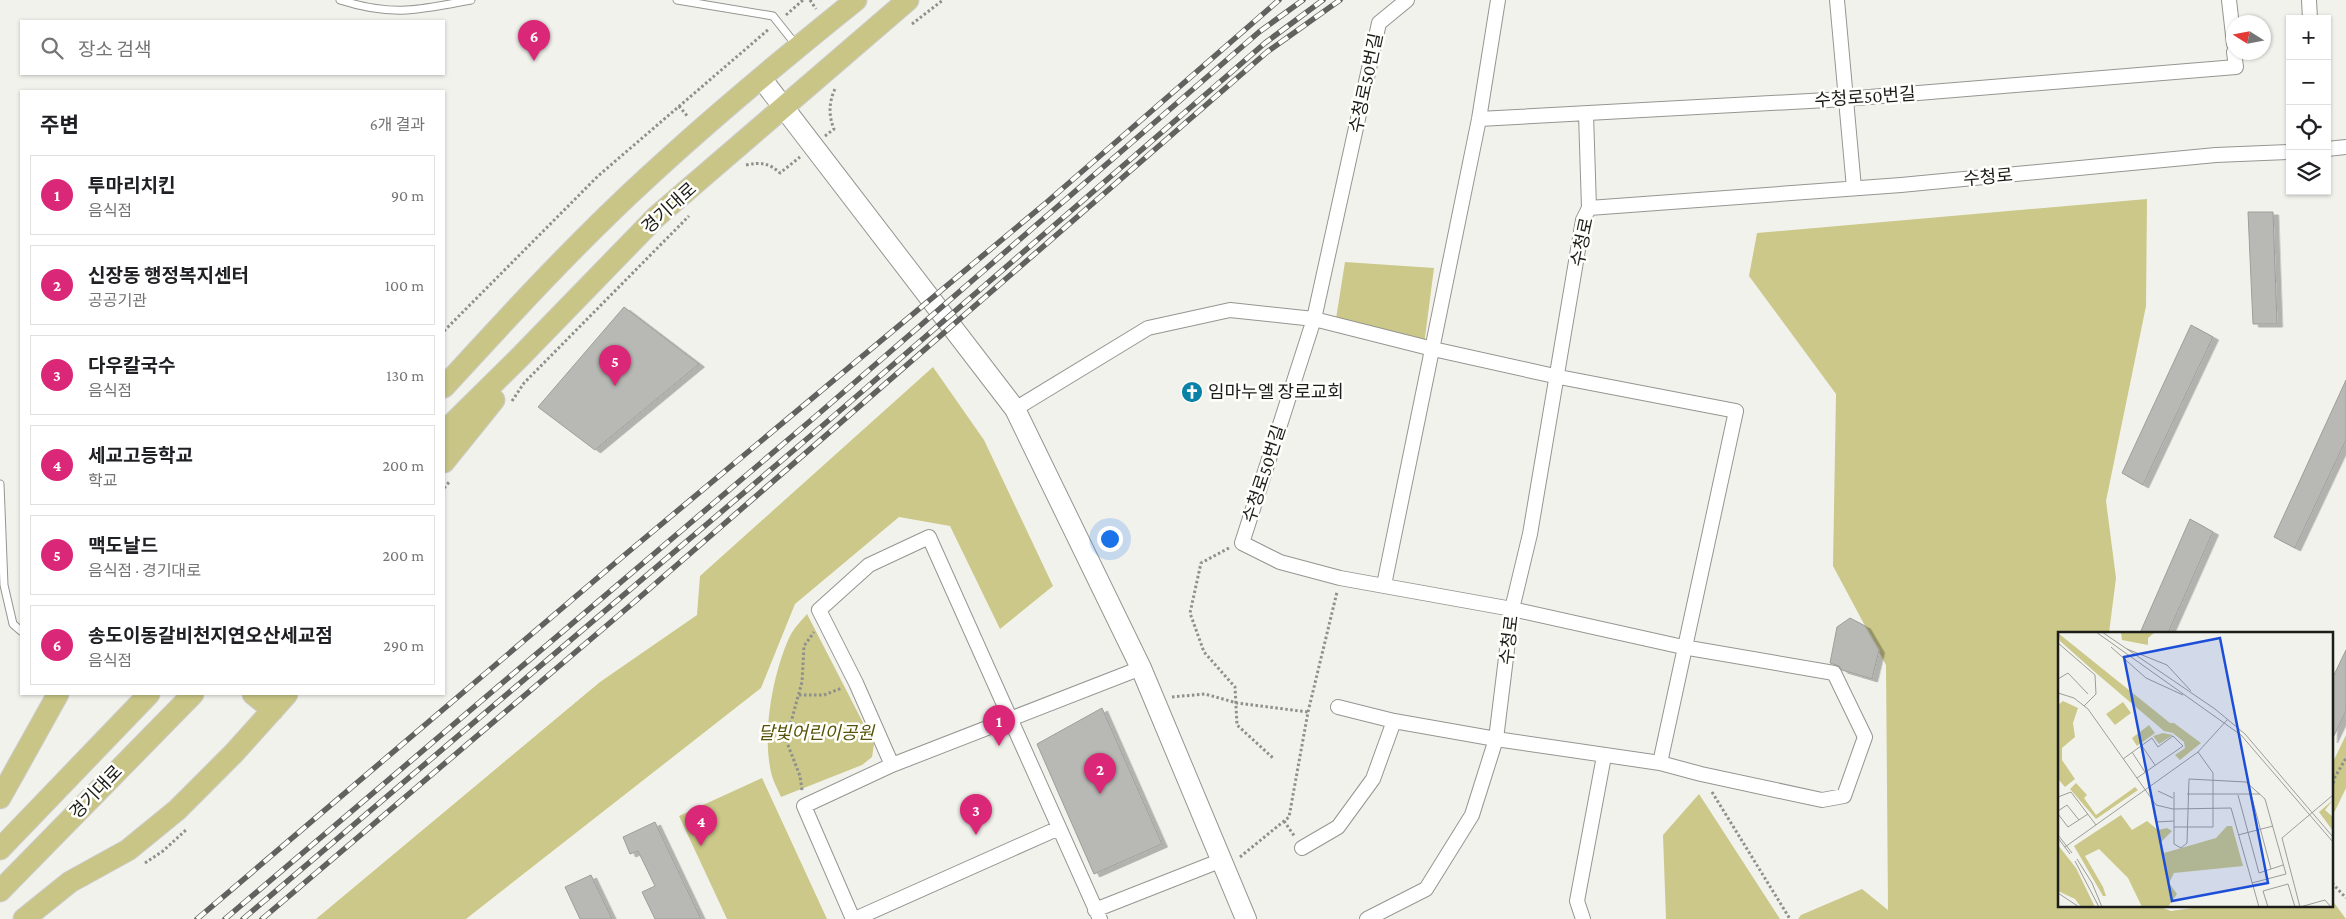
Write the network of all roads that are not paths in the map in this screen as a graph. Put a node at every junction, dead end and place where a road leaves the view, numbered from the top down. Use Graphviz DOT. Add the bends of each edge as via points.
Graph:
graph roads {
  1 [pos="340,0"];
  2 [pos="470,0"];
  3 [pos="677,0"];
  4 [pos="856,0"];
  5 [pos="908,0"];
  6 [pos="1407,0"];
  7 [pos="1499,0"];
  8 [pos="1837,0"];
  9 [pos="2229,0"];
  10 [pos="2309,0"];
  11 [pos="2231,15"];
  12 [pos="2310,15"];
  13 [pos="798,47"];
  14 [pos="2235,60"];
  15 [pos="761,78"];
  16 [pos="1845,99"];
  17 [pos="784,109"];
  18 [pos="1586,114"];
  19 [pos="1479,119"];
  20 [pos="2346,147"];
  21 [pos="2331,149"];
  22 [pos="2286,152"];
  23 [pos="1854,188"];
  24 [pos="1589,208"];
  25 [pos="1314,319"];
  26 [pos="496,330"];
  27 [pos="1433,349"];
  28 [pos="520,357"];
  29 [pos="445,364"];
  30 [pos="1558,377"];
  31 [pos="445,385"];
  32 [pos="1015,409"];
  33 [pos="445,431"];
  34 [pos="449,468"];
  35 [pos="0,484"];
  36 [pos="1384,585"];
  37 [pos="1512,609"];
  38 [pos="20,630"];
  39 [pos="1683,647"];
  40 [pos="1141,668"];
  41 [pos="57,695"];
  42 [pos="148,695"];
  43 [pos="192,695"];
  44 [pos="254,695"];
  45 [pos="286,695"];
  46 [pos="1338,707"];
  47 [pos="273,710"];
  48 [pos="1010,720"];
  49 [pos="1394,720"];
  50 [pos="1496,740"];
  51 [pos="1604,756"];
  52 [pos="1660,763"];
  53 [pos="892,765"];
  54 [pos="0,798"];
  55 [pos="1059,828"];
  56 [pos="1302,848"];
  57 [pos="0,849"];
  58 [pos="1224,864"];
  59 [pos="0,891"];
  60 [pos="1097,914"];
  61 [pos="24,919"];
  62 [pos="854,919"];
  63 [pos="1246,919"];
  64 [pos="1367,919"];
  65 [pos="1583,919"];
  1 -- 2 [label="lane" via="388,12 418,11"];
  3 -- 13 [label="lane" via="772,16"];
  4 -- 13 [label="main road, 경기대로"];
  5 -- 17 [label="main road, 경기대로"];
  6 -- 25 [label="street, 수청로50번길" via="1379,23"];
  7 -- 19 [label="street"];
  8 -- 16 [label="street"];
  9 -- 11 [label="street"];
  10 -- 12 [label="street"];
  13 -- 15 [label="main road, 경기대로"];
  14 -- 16 [label="street, 수청로50번길" via="2236,67"];
  15 -- 17 [label="street"];
  15 -- 26 [label="main road, 경기대로" via="648,177"];
  16 -- 18 [label="street, 수청로50번길"];
  16 -- 23 [label="street"];
  17 -- 28 [label="main road, 경기대로" via="656,217"];
  17 -- 32 [label="street"];
  18 -- 19 [label="street, 수청로50번길"];
  18 -- 24 [label="street"];
  19 -- 27 [label="street"];
  20 -- 21 [label="street"];
  22 -- 23 [label="street, 수청로" via="2216,155"];
  23 -- 24 [label="street, 수청로"];
  24 -- 30 [label="street, 수청로" via="1584,220"];
  25 -- 27 [label="street"];
  25 -- 32 [label="street" via="1230,310 1148,328"];
  25 -- 36 [label="street, 수청로50번길" via="1242,543 1280,562 1340,578"];
  26 -- 29 [label="main road"];
  26 -- 31 [label="main road, 경기대로"];
  27 -- 30 [label="street"];
  27 -- 36 [label="street"];
  28 -- 33 [label="main road, 경기대로"];
  28 -- 34 [label="main road"];
  30 -- 37 [label="street, 수청로" via="1530,534"];
  30 -- 39 [label="street" via="1736,411"];
  32 -- 40 [label="street"];
  35 -- 38 [label="lane" via="4,585 13,624"];
  36 -- 37 [label="street, 수청로50번길"];
  37 -- 39 [label="street, 수청로50번길"];
  37 -- 50 [label="street, 수청로"];
  39 -- 52 [label="street"];
  39 -- 52 [label="street, 수청로50번길" via="1834,673 1865,737 1844,796 1822,800"];
  40 -- 48 [label="street"];
  40 -- 58 [label="street"];
  41 -- 54 [label="main road"];
  42 -- 57 [label="main road, 경기대로"];
  43 -- 59 [label="main road, 경기대로"];
  44 -- 47 [label="main road"];
  45 -- 47 [label="main road"];
  46 -- 49 [label="street"];
  47 -- 61 [label="main road" via="170,815 128,850 70,882"];
  48 -- 53 [label="street"];
  48 -- 53 [label="street" via="929,536 869,565 819,610"];
  48 -- 55 [label="street"];
  49 -- 50 [label="street"];
  49 -- 56 [label="street" via="1373,780 1338,828"];
  50 -- 51 [label="street"];
  50 -- 64 [label="street, 수청로" via="1472,815 1426,889"];
  51 -- 52 [label="street"];
  51 -- 65 [label="street" via="1577,901"];
  53 -- 62 [label="street" via="804,806"];
  55 -- 60 [label="street"];
  55 -- 62 [label="street"];
  58 -- 60 [label="street"];
  58 -- 63 [label="street"];
}
